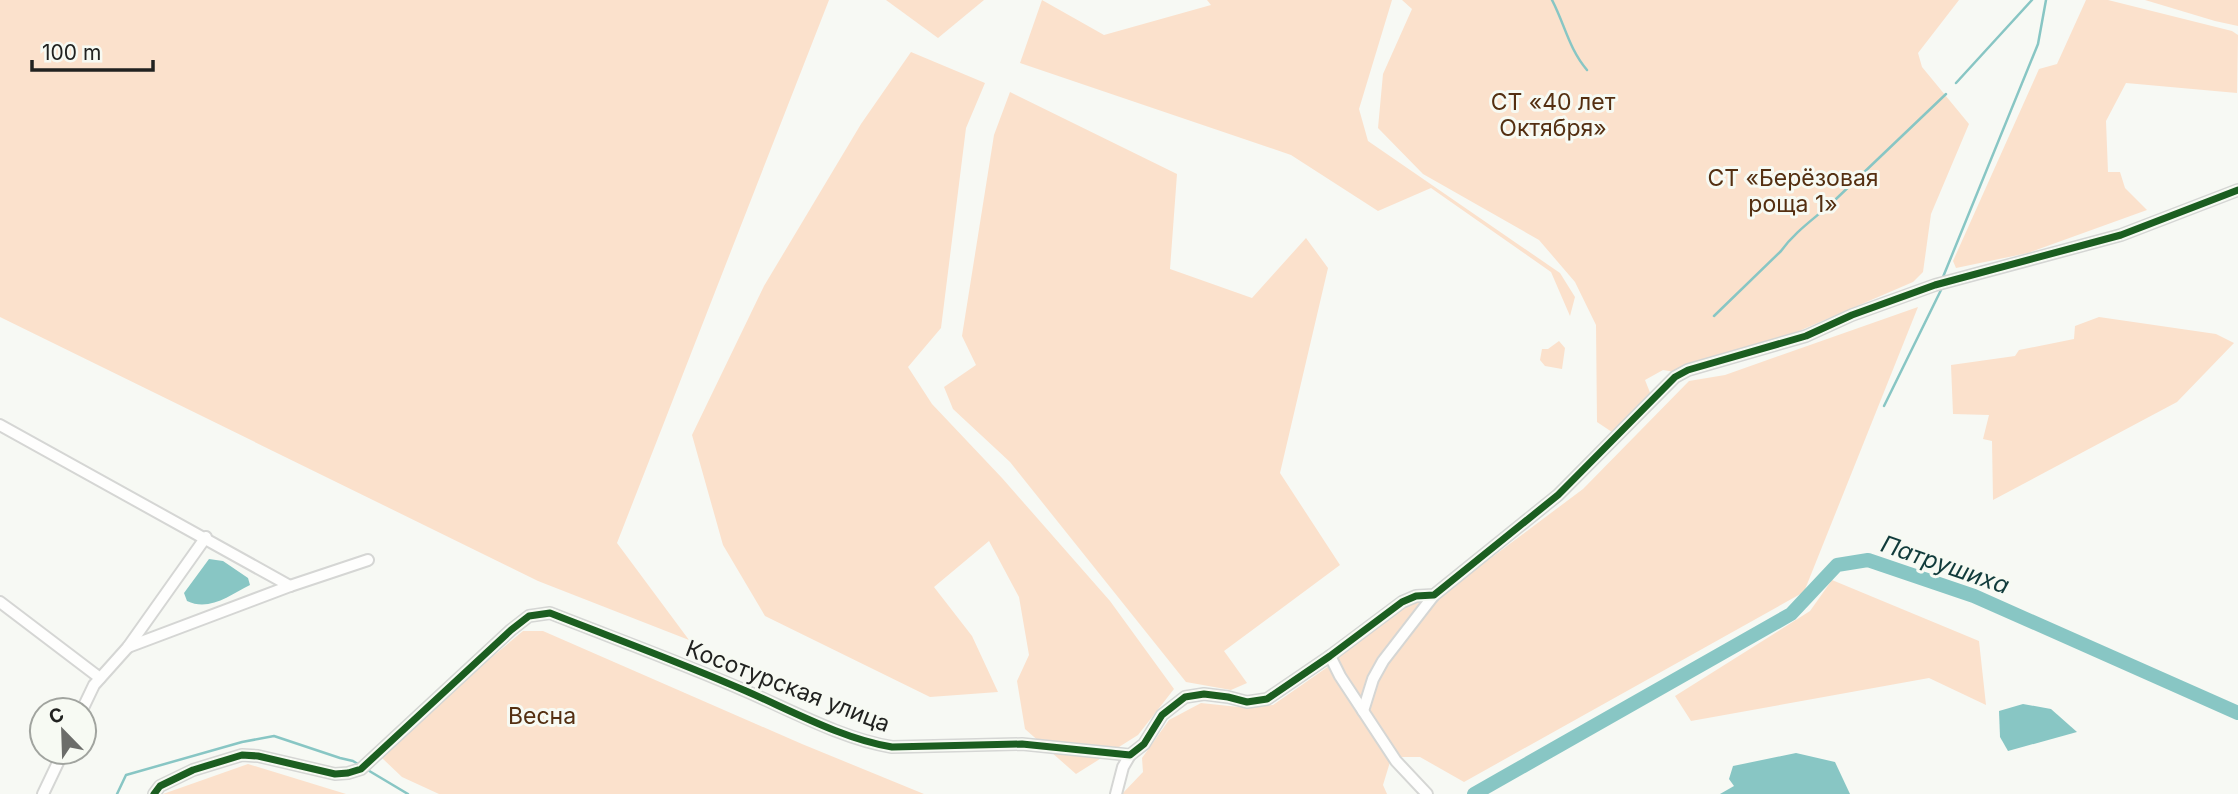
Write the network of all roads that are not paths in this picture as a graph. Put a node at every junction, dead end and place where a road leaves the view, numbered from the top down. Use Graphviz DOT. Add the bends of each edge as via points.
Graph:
graph roads {
  1 [pos="2238,190"];
  2 [pos="0,425"];
  3 [pos="206,537"];
  4 [pos="368,560"];
  5 [pos="290,586"];
  6 [pos="1434,595"];
  7 [pos="0,603"];
  8 [pos="128,648"];
  9 [pos="1330,656"];
  10 [pos="100,678"];
  11 [pos="89,696"];
  12 [pos="1363,711"];
  13 [pos="1130,755"];
  14 [pos="56,766"];
  15 [pos="43,794"];
  16 [pos="154,794"];
  17 [pos="1116,794"];
  18 [pos="1427,794"];
  1 -- 6 [label="street" via="2121,235 1935,285 1852,314 1806,336 1688,370 1675,377 1558,495"];
  2 -- 3 [label="street"];
  3 -- 5 [label="street"];
  3 -- 8 [label="street"];
  4 -- 5 [label="street"];
  5 -- 8 [label="street"];
  6 -- 9 [label="street" via="1402,602"];
  6 -- 12 [label="street" via="1383,661"];
  7 -- 10 [label="street"];
  8 -- 10 [label="street"];
  9 -- 12 [label="street"];
  9 -- 13 [label="street" via="1267,699 1185,697 1161,715 1144,744"];
  10 -- 11 [label="street"];
  12 -- 18 [label="street" via="1396,761"];
  13 -- 16 [label="street, Косотурская улица" via="1021,744 876,744 550,613 529,617 511,629 361,769 335,774 242,755 192,770 160,786"];
  13 -- 17 [label="street"];
  14 -- 15 [label="street"];
}
